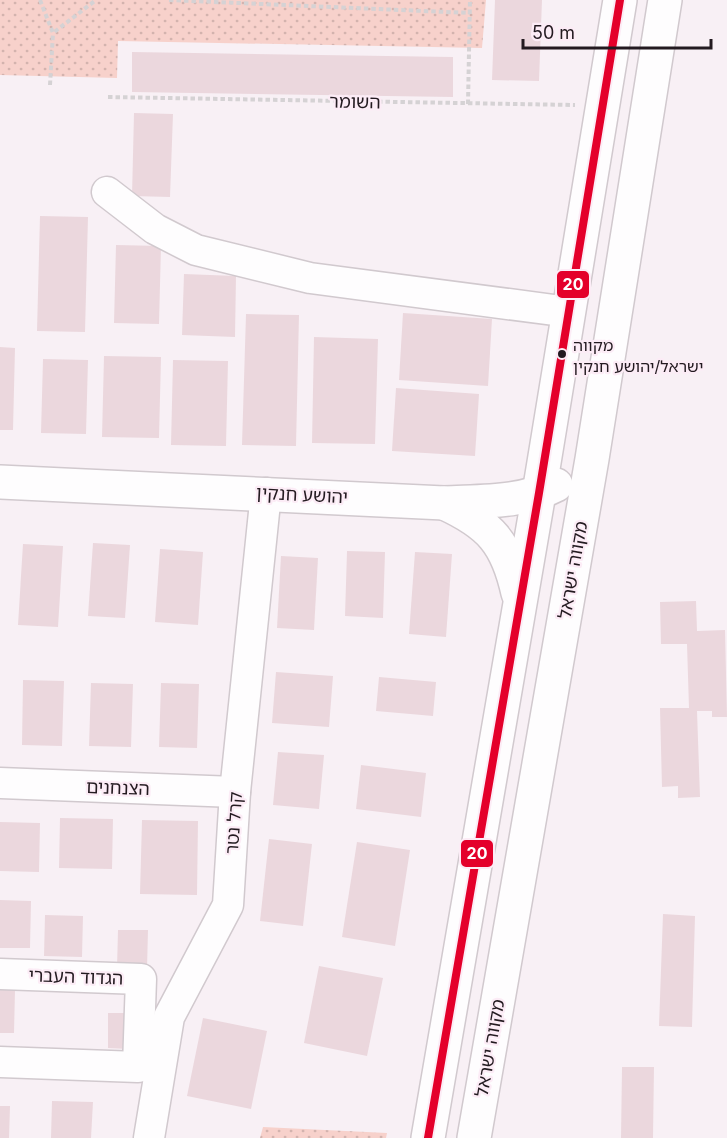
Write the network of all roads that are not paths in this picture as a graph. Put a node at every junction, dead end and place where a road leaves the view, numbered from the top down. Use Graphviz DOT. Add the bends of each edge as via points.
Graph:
graph roads {
  1 [pos="620,0"];
  2 [pos="665,0"];
  3 [pos="107,192"];
  4 [pos="569,312"];
  5 [pos="592,459"];
  6 [pos="0,482"];
  7 [pos="266,493"];
  8 [pos="539,493"];
  9 [pos="444,503"];
  10 [pos="520,603"];
  11 [pos="0,783"];
  12 [pos="235,792"];
  13 [pos="0,974"];
  14 [pos="0,1062"];
  15 [pos="149,1138"];
  16 [pos="428,1138"];
  17 [pos="474,1138"];
  1 -- 4 [label="main road"];
  2 -- 5 [label="main road, מקווה ישראל"];
  3 -- 4 [label="street" via="155,229 196,250 310,278"];
  4 -- 8 [label="main road"];
  5 -- 8 [label="main road, יהושע חנקין" via="563,482"];
  5 -- 17 [label="main road, מקווה ישראל"];
  6 -- 7 [label="main road, יהושע חנקין"];
  7 -- 9 [label="main road, יהושע חנקין"];
  7 -- 12 [label="street, קרל נטר"];
  8 -- 9 [label="main road, יהושע חנקין" via="499,501"];
  8 -- 10 [label="main road"];
  9 -- 10 [label="main road" via="479,521 496,537 507,554"];
  10 -- 16 [label="main road"];
  11 -- 12 [label="street, הצנחנים"];
  12 -- 15 [label="street, קרל נטר" via="228,905 169,1017"];
  13 -- 14 [label="street, הגדוד העברי" via="141,979 138,1067"];
}
